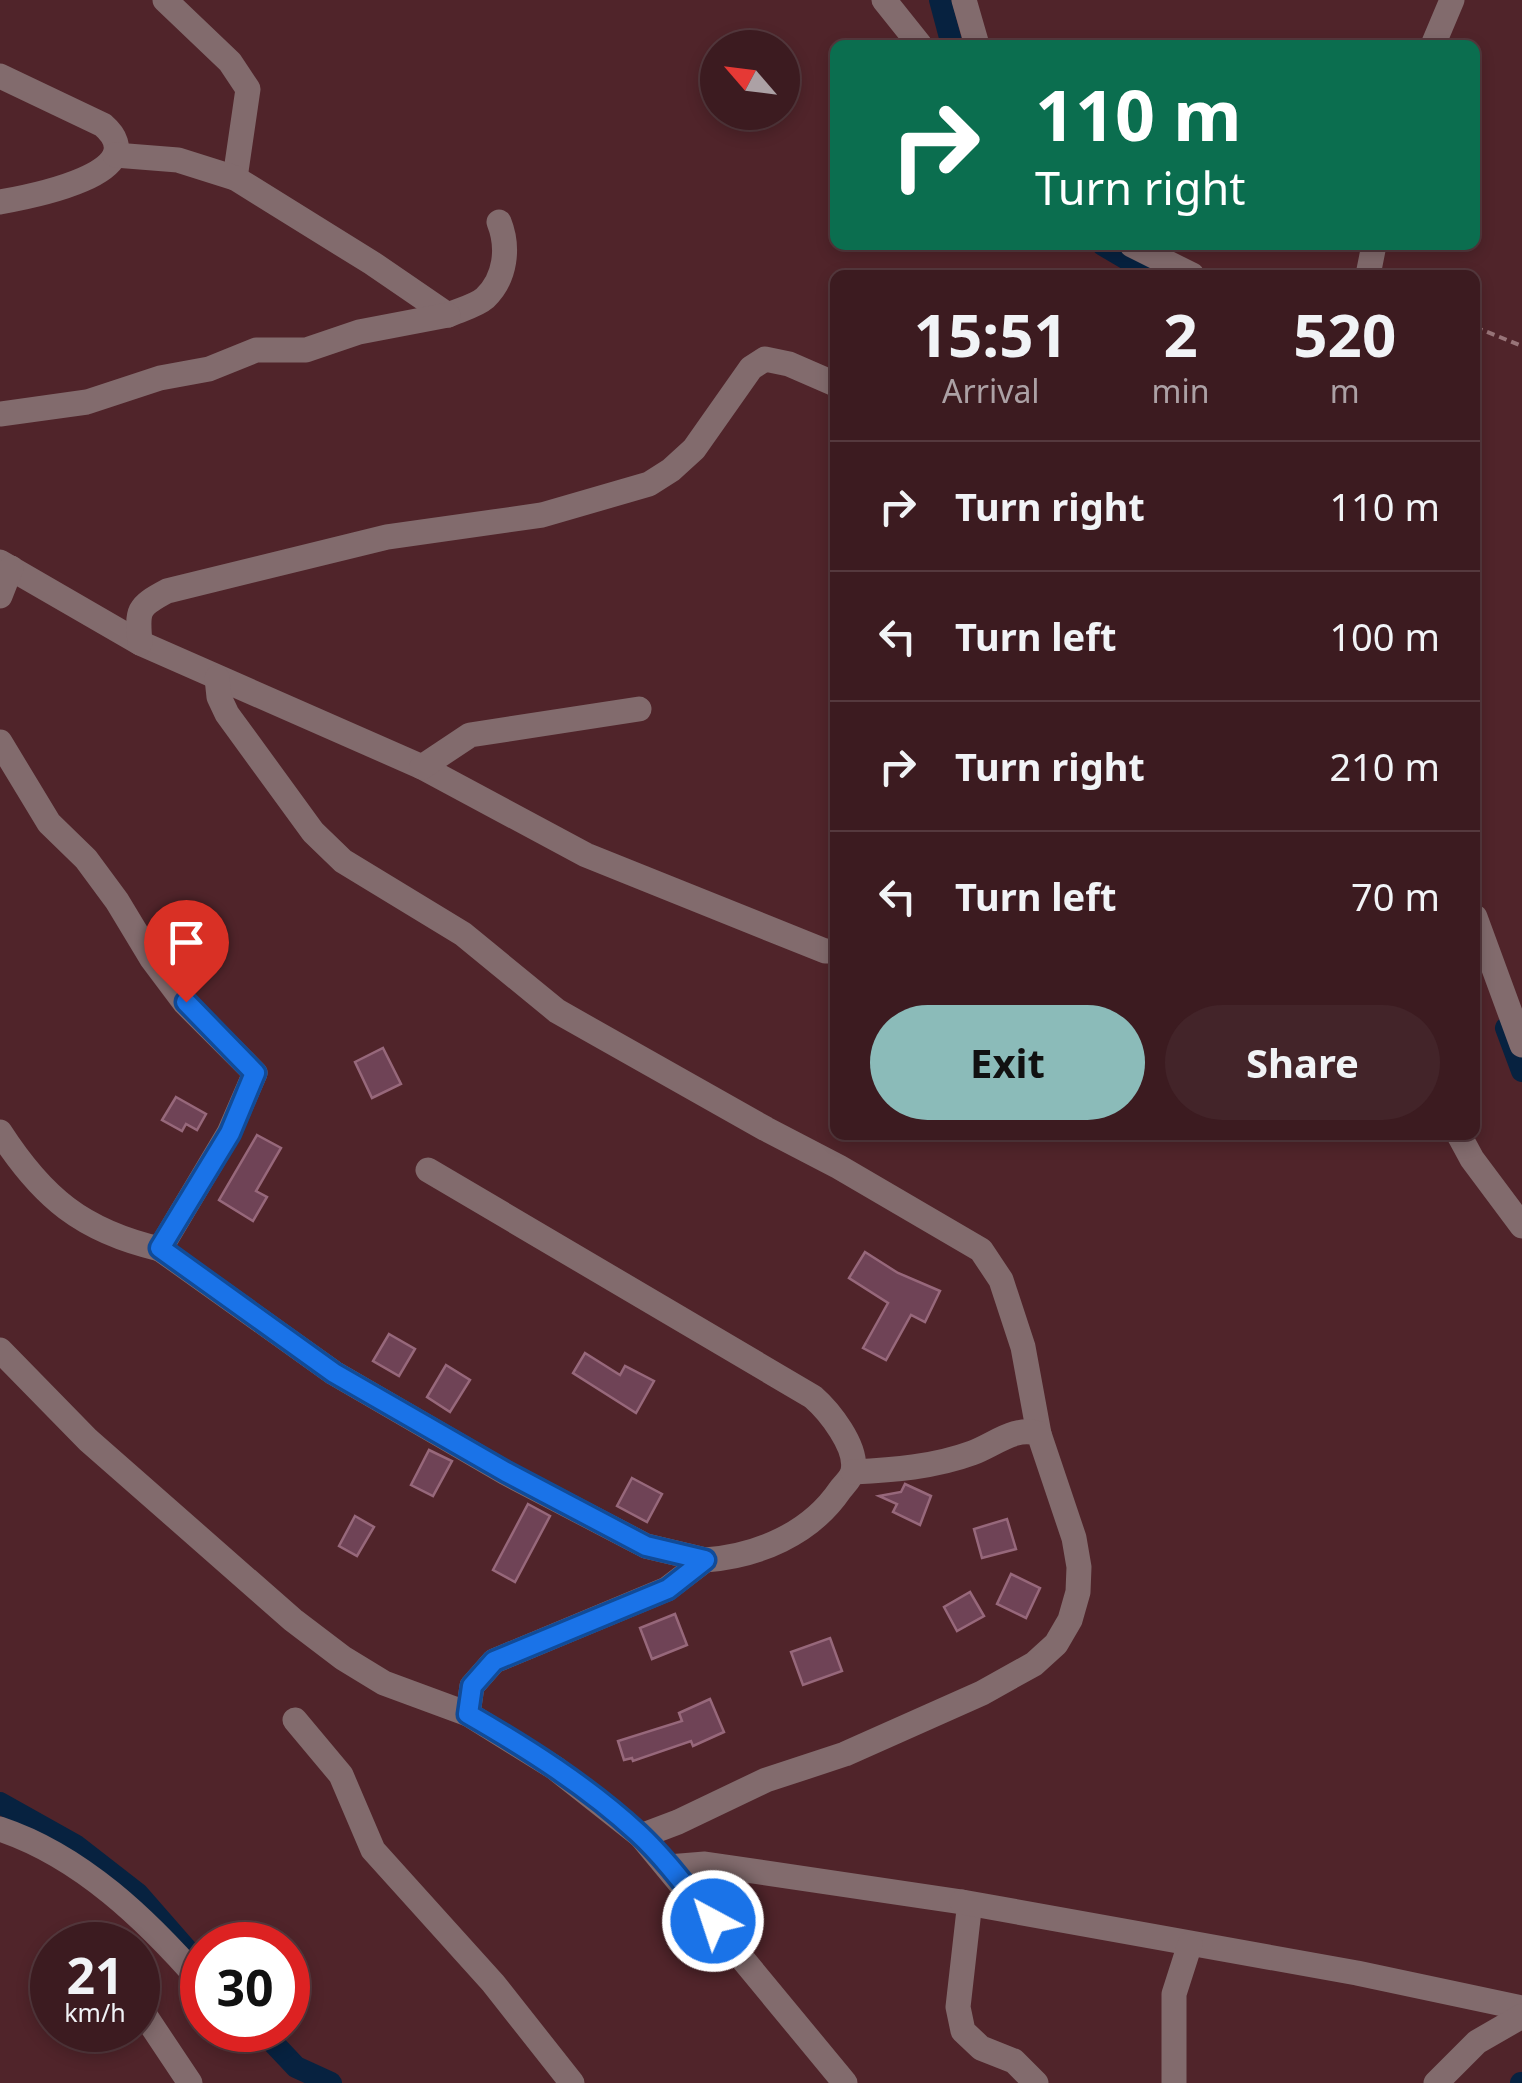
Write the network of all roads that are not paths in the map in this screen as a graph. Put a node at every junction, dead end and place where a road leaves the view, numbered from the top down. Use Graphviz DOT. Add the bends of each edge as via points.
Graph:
graph roads {
  1 [pos="165,0"];
  2 [pos="884,0"];
  3 [pos="964,0"];
  4 [pos="1452,0"];
  5 [pos="916,40"];
  6 [pos="976,40"];
  7 [pos="1434,40"];
  8 [pos="0,76"];
  9 [pos="115,155"];
  10 [pos="234,178"];
  11 [pos="0,202"];
  12 [pos="499,222"];
  13 [pos="1142,250"];
  14 [pos="1182,270"];
  15 [pos="448,315"];
  16 [pos="830,382"];
  17 [pos="0,414"];
  18 [pos="5,565"];
  19 [pos="0,596"];
  20 [pos="140,643"];
  21 [pos="216,678"];
  22 [pos="639,709"];
  23 [pos="0,742"];
  24 [pos="422,768"];
  25 [pos="1480,931"];
  26 [pos="830,950"];
  27 [pos="1522,1045"];
  28 [pos="0,1132"];
  29 [pos="1458,1140"];
  30 [pos="428,1170"];
  31 [pos="1522,1226"];
  32 [pos="160,1248"];
  33 [pos="0,1350"];
  34 [pos="1039,1434"];
  35 [pos="853,1472"];
  36 [pos="705,1560"];
  37 [pos="468,1714"];
  38 [pos="295,1720"];
  39 [pos="0,1829"];
  40 [pos="641,1836"];
  41 [pos="668,1867"];
  42 [pos="962,1902"];
  43 [pos="1190,1944"];
  44 [pos="180,1957"];
  45 [pos="1522,2008"];
  46 [pos="1522,2016"];
  47 [pos="160,2038"];
  48 [pos="190,2083"];
  49 [pos="572,2083"];
  50 [pos="845,2083"];
  51 [pos="1036,2083"];
  52 [pos="1174,2083"];
  53 [pos="1436,2083"];
  1 -- 10 [label="street" via="230,62 248,89"];
  2 -- 5 [label="street"];
  3 -- 6 [label="street"];
  4 -- 7 [label="street"];
  8 -- 9 [label="street" via="103,124 117,144"];
  9 -- 10 [label="street" via="178,160"];
  9 -- 11 [label="street" via="87,179"];
  10 -- 15 [label="street"];
  12 -- 15 [label="street" via="506,238 503,272 484,299"];
  13 -- 14 [label="street"];
  15 -- 17 [label="street" via="306,350 256,350 86,402"];
  16 -- 20 [label="street" via="765,359 751,368 694,450 648,484 542,515 386,537 167,591 144,603"];
  18 -- 19 [label="street"];
  18 -- 20 [label="street"];
  20 -- 21 [label="street"];
  21 -- 24 [label="street"];
  21 -- 34 [label="street" via="227,714 313,832 343,861 463,934 557,1011 981,1250 1001,1280 1023,1347"];
  22 -- 24 [label="street" via="470,735"];
  23 -- 32 [label="street" via="50,823 117,900 152,960 255,1073 230,1133"];
  24 -- 26 [label="street" via="586,855"];
  25 -- 27 [label="street"];
  28 -- 32 [label="street" via="26,1172 81,1220 122,1240"];
  29 -- 31 [label="street"];
  30 -- 35 [label="street" via="813,1397 832,1413 852,1454"];
  32 -- 36 [label="street" via="334,1373 506,1472 646,1546"];
  33 -- 37 [label="street" via="88,1440 293,1620 384,1684"];
  34 -- 35 [label="street" via="1022,1431 946,1462"];
  34 -- 40 [label="street" via="1079,1567 1070,1620 1056,1644 982,1692"];
  35 -- 36 [label="street" via="812,1524 750,1553"];
  36 -- 37 [label="street" via="668,1589 494,1661 472,1686"];
  37 -- 40 [label="street" via="555,1768"];
  38 -- 49 [label="street" via="341,1775 373,1850"];
  39 -- 44 [label="street" via="36,1841 88,1875"];
  40 -- 41 [label="street"];
  41 -- 42 [label="street" via="706,1864"];
  41 -- 50 [label="street"];
  42 -- 43 [label="street"];
  42 -- 51 [label="street" via="968,1910 958,2007 963,2031"];
  43 -- 45 [label="street"];
  43 -- 52 [label="street" via="1174,1994"];
  46 -- 53 [label="street" via="1477,2042"];
  47 -- 48 [label="street"];
}
